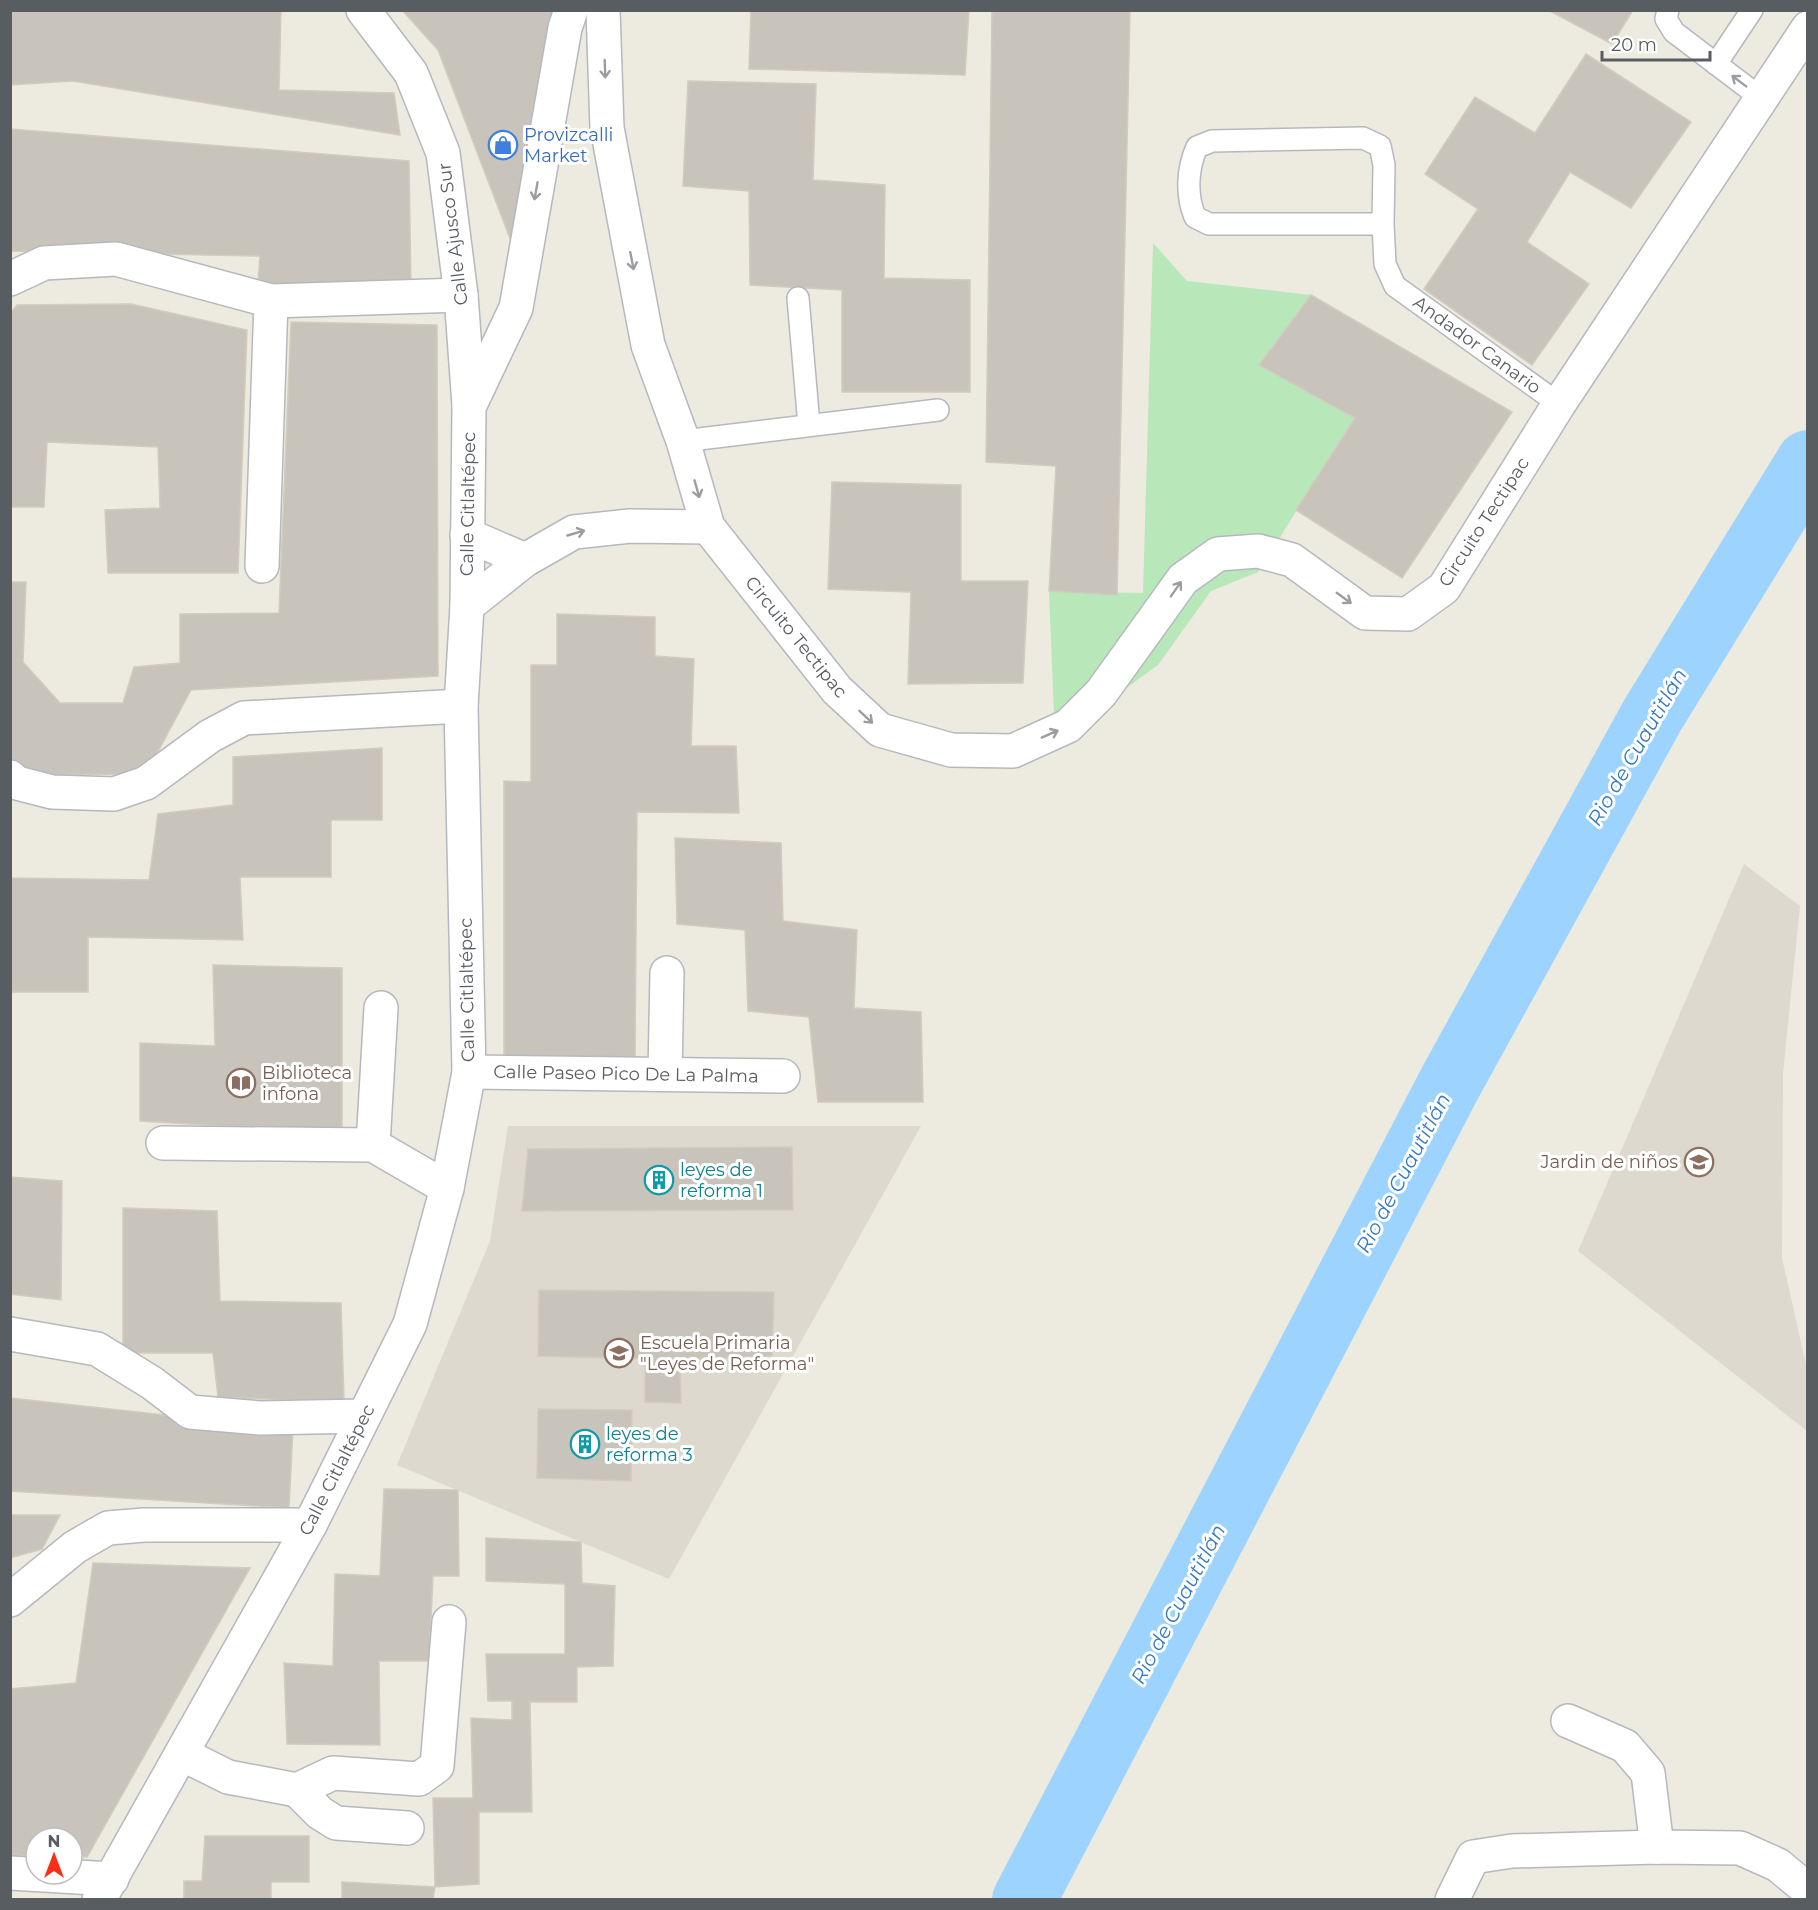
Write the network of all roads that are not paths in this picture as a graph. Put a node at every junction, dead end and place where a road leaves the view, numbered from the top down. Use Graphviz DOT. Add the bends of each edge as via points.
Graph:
graph roads {
  1 [pos="363,10"];
  2 [pos="571,10"];
  3 [pos="603,10"];
  4 [pos="1668,10"];
  5 [pos="1752,10"];
  6 [pos="1808,28"];
  7 [pos="1716,64"];
  8 [pos="1761,98"];
  9 [pos="1383,224"];
  10 [pos="10,279"];
  11 [pos="461,294"];
  12 [pos="798,298"];
  13 [pos="271,301"];
  14 [pos="1559,404"];
  15 [pos="469,407"];
  16 [pos="938,410"];
  17 [pos="809,425"];
  18 [pos="683,441"];
  19 [pos="708,528"];
  20 [pos="467,535"];
  21 [pos="525,560"];
  22 [pos="262,566"];
  23 [pos="466,606"];
  24 [pos="462,706"];
  25 [pos="10,777"];
  26 [pos="668,973"];
  27 [pos="381,1008"];
  28 [pos="469,1072"];
  29 [pos="665,1074"];
  30 [pos="783,1076"];
  31 [pos="163,1143"];
  32 [pos="373,1145"];
  33 [pos="447,1188"];
  34 [pos="10,1334"];
  35 [pos="364,1416"];
  36 [pos="310,1526"];
  37 [pos="10,1600"];
  38 [pos="449,1622"];
  39 [pos="1568,1722"];
  40 [pos="182,1754"];
  41 [pos="297,1790"];
  42 [pos="407,1828"];
  43 [pos="1657,1847"];
  44 [pos="10,1873"];
  45 [pos="105,1889"];
  46 [pos="1808,1890"];
  47 [pos="1452,1899"];
  1 -- 11 [label="street, Calle Ajusco Sur" via="411,73 443,153"];
  2 -- 15 [label="street, Calle Citlaltépec, one-way" via="516,308"];
  3 -- 18 [label="street, one-way" via="609,140 648,345"];
  4 -- 7 [label="lane" via="1666,19 1674,32"];
  5 -- 7 [label="lane"];
  6 -- 8 [label="street, Circuito Tectipac"];
  8 -- 7 [label="lane, one-way"];
  8 -- 14 [label="street, Circuito Tectipac"];
  9 -- 9 [label="lane" via="1209,224 1195,217 1189,202 1191,162 1197,147 1212,141 1363,138 1380,146 1384,165"];
  9 -- 14 [label="lane, Andador Canario" via="1385,264 1395,286"];
  10 -- 13 [label="street" via="44,263 116,259"];
  11 -- 13 [label="street"];
  11 -- 15 [label="street, Calle Ajusco Sur"];
  12 -- 17 [label="lane"];
  13 -- 22 [label="street"];
  19 -- 14 [label="street, Circuito Tectipac, one-way" via="837,690 880,730 951,750 1013,751 1068,726 1101,693 1183,579 1218,554 1258,551 1292,560 1365,613 1408,614 1444,588"];
  15 -- 20 [label="street, Calle Citlaltépec"];
  16 -- 17 [label="lane"];
  17 -- 18 [label="lane"];
  18 -- 19 [label="street, one-way"];
  21 -- 19 [label="street, one-way" via="574,532 630,526"];
  20 -- 21 [label="street"];
  20 -- 23 [label="street, Calle Citlaltépec"];
  21 -- 23 [label="street"];
  23 -- 24 [label="street, Calle Citlaltépec"];
  24 -- 25 [label="street" via="244,718 210,736 146,783 114,794 52,792 17,783"];
  24 -- 28 [label="street, Calle Citlaltépec"];
  26 -- 29 [label="street"];
  27 -- 32 [label="street"];
  28 -- 29 [label="street, Calle Paseo Pico De La Palma"];
  28 -- 33 [label="street, Calle Citlaltépec"];
  29 -- 30 [label="street, Calle Paseo Pico De La Palma"];
  31 -- 32 [label="street"];
  32 -- 33 [label="street"];
  33 -- 35 [label="street, Calle Citlaltépec" via="410,1324"];
  34 -- 35 [label="street" via="97,1348 190,1412 260,1418"];
  35 -- 36 [label="street, Calle Citlaltépec"];
  36 -- 37 [label="street" via="108,1528 75,1547"];
  36 -- 40 [label="street, Calle Citlaltépec"];
  38 -- 41 [label="street" via="437,1766 419,1779 333,1773"];
  39 -- 43 [label="street" via="1625,1746 1648,1773"];
  40 -- 41 [label="street" via="228,1778"];
  40 -- 45 [label="street, Calle Citlaltépec"];
  41 -- 42 [label="street" via="336,1823"];
  43 -- 46 [label="street" via="1740,1848 1778,1865"];
  43 -- 47 [label="street" via="1512,1851 1473,1857"];
  44 -- 45 [label="street"];
}
